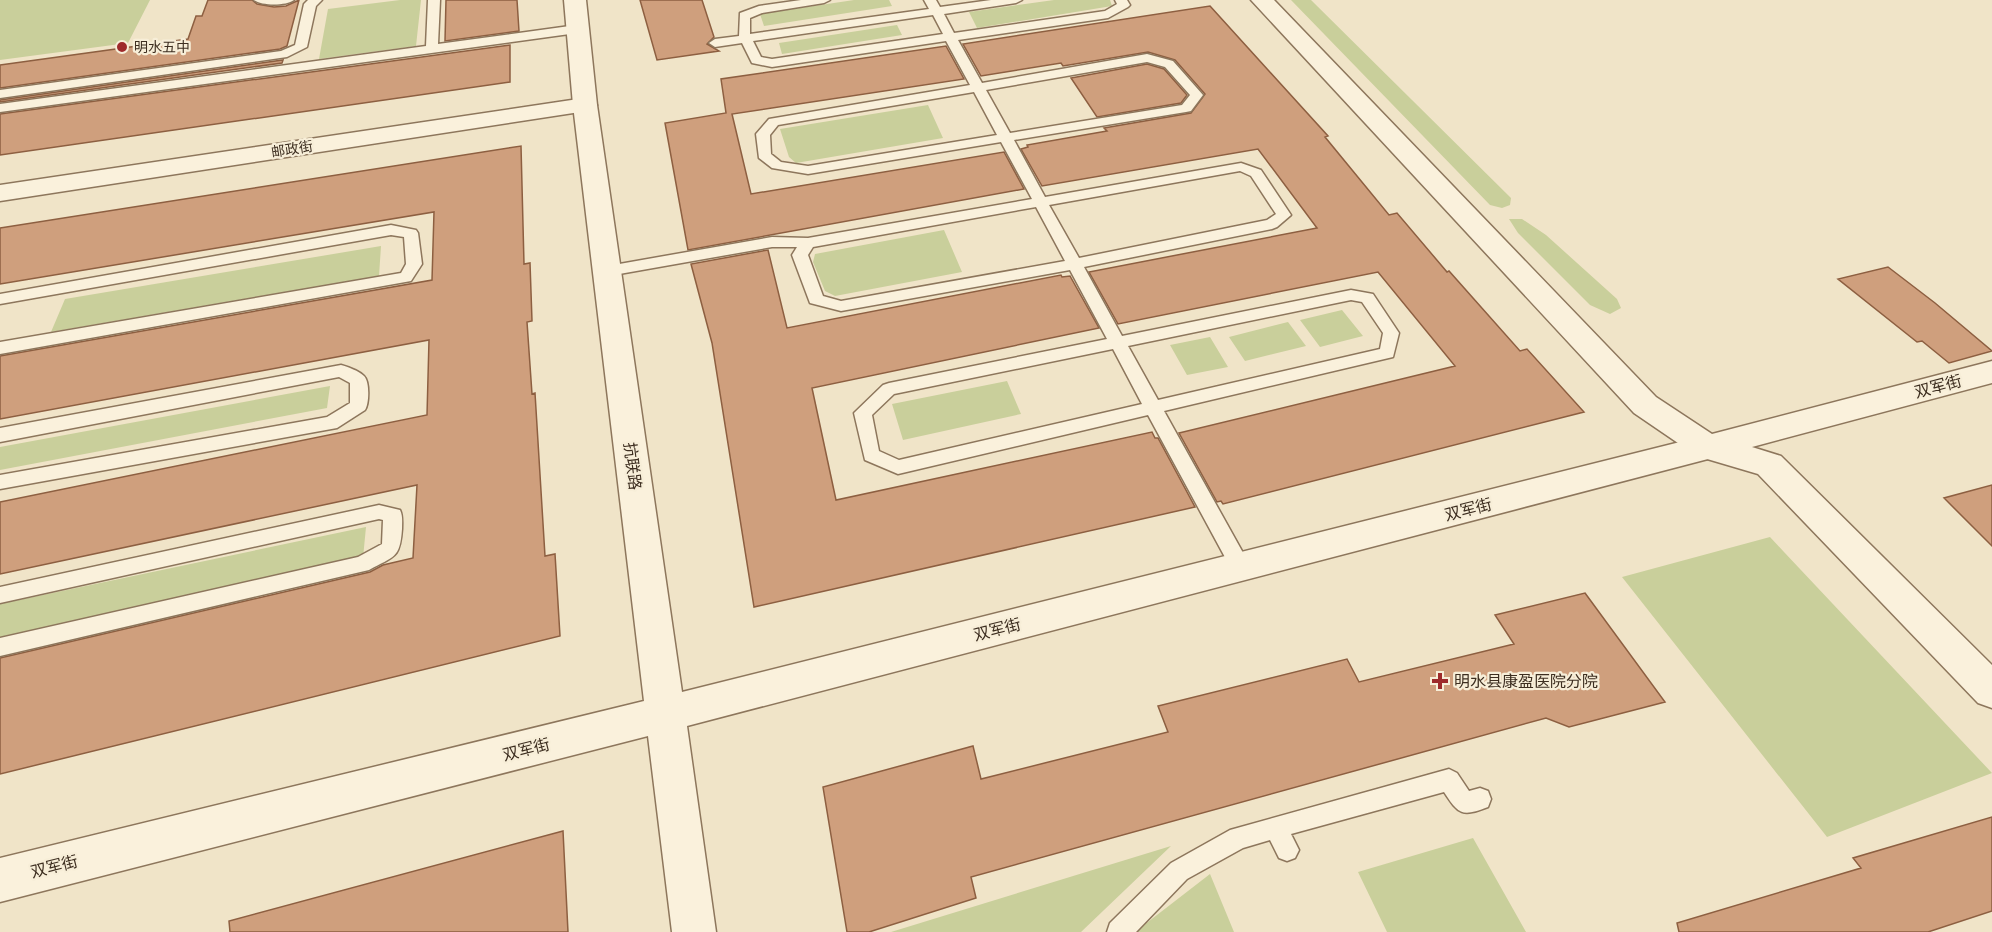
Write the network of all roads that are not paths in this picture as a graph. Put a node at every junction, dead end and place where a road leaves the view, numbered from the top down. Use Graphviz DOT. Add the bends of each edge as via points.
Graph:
graph roads {
  1 [pos="260,0"];
  2 [pos="288,0"];
  3 [pos="316,0"];
  4 [pos="434,0"];
  5 [pos="824,0"];
  6 [pos="1016,0"];
  7 [pos="1121,0"];
  8 [pos="1262,0"];
  9 [pos="933,6"];
  10 [pos="576,14"];
  11 [pos="950,37"];
  12 [pos="746,38"];
  13 [pos="715,43"];
  14 [pos="301,47"];
  15 [pos="432,49"];
  16 [pos="296,67"];
  17 [pos="978,87"];
  18 [pos="0,94"];
  19 [pos="585,105"];
  20 [pos="0,108"];
  21 [pos="1006,138"];
  22 [pos="0,193"];
  23 [pos="1040,202"];
  24 [pos="808,243"];
  25 [pos="1074,264"];
  26 [pos="608,271"];
  27 [pos="0,299"];
  28 [pos="1117,342"];
  29 [pos="0,348"];
  30 [pos="1992,372"];
  31 [pos="1154,409"];
  32 [pos="0,435"];
  33 [pos="1708,447"];
  34 [pos="0,482"];
  35 [pos="1240,566"];
  36 [pos="0,595"];
  37 [pos="0,647"];
  38 [pos="1992,692"];
  39 [pos="665,714"];
  40 [pos="1480,799"];
  41 [pos="1276,829"];
  42 [pos="1287,850"];
  43 [pos="0,880"];
  44 [pos="694,932"];
  45 [pos="1119,932"];
  1 -- 2 [label="lane"];
  3 -- 14 [label="lane" via="310,4"];
  4 -- 15 [label="lane"];
  5 -- 12 [label="lane" via="744,16"];
  6 -- 9 [label="lane"];
  7 -- 11 [label="lane" via="1124,4 1108,14"];
  8 -- 33 [label="street" via="1645,405"];
  9 -- 11 [label="lane"];
  9 -- 12 [label="lane"];
  10 -- 15 [label="lane"];
  10 -- 19 [label="street, 抗联路"];
  11 -- 12 [label="lane" via="772,63 756,60"];
  11 -- 17 [label="lane"];
  12 -- 13 [label="lane"];
  14 -- 16 [label="lane"];
  14 -- 18 [label="lane" via="283,54"];
  15 -- 16 [label="lane"];
  16 -- 20 [label="lane"];
  17 -- 21 [label="lane"];
  17 -- 21 [label="lane" via="1147,58 1169,64 1197,95 1186,108"];
  17 -- 21 [label="lane" via="774,122 763,134 764,155 777,165 808,170"];
  19 -- 22 [label="street, 邮政街"];
  19 -- 26 [label="street, 抗联路"];
  21 -- 23 [label="lane"];
  23 -- 24 [label="lane"];
  23 -- 25 [label="lane"];
  23 -- 25 [label="lane" via="1241,167 1256,173 1284,214 1272,224"];
  24 -- 25 [label="lane" via="800,255 816,299 841,306"];
  24 -- 26 [label="lane" via="772,242"];
  25 -- 28 [label="lane"];
  26 -- 39 [label="street, 抗联路"];
  27 -- 29 [label="lane" via="392,230 411,233 414,264 406,277"];
  28 -- 31 [label="lane"];
  28 -- 31 [label="lane" via="1351,295 1366,298 1391,333 1387,353"];
  28 -- 31 [label="lane" via="889,389 863,413 871,455 898,467"];
  30 -- 33 [label="street, 双军街"];
  31 -- 35 [label="lane"];
  32 -- 34 [label="lane" via="341,371 358,380 359,406 331,423"];
  33 -- 35 [label="street, 双军街"];
  33 -- 38 [label="street" via="1769,465"];
  35 -- 39 [label="street, 双军街"];
  36 -- 37 [label="lane" via="380,512 393,515 391,548 362,564"];
  39 -- 43 [label="street, 双军街"];
  39 -- 44 [label="street, 抗联路"];
  40 -- 41 [label="lane" via="1464,803 1449,780"];
  41 -- 42 [label="lane"];
  41 -- 45 [label="lane" via="1238,838 1179,871"];
}
